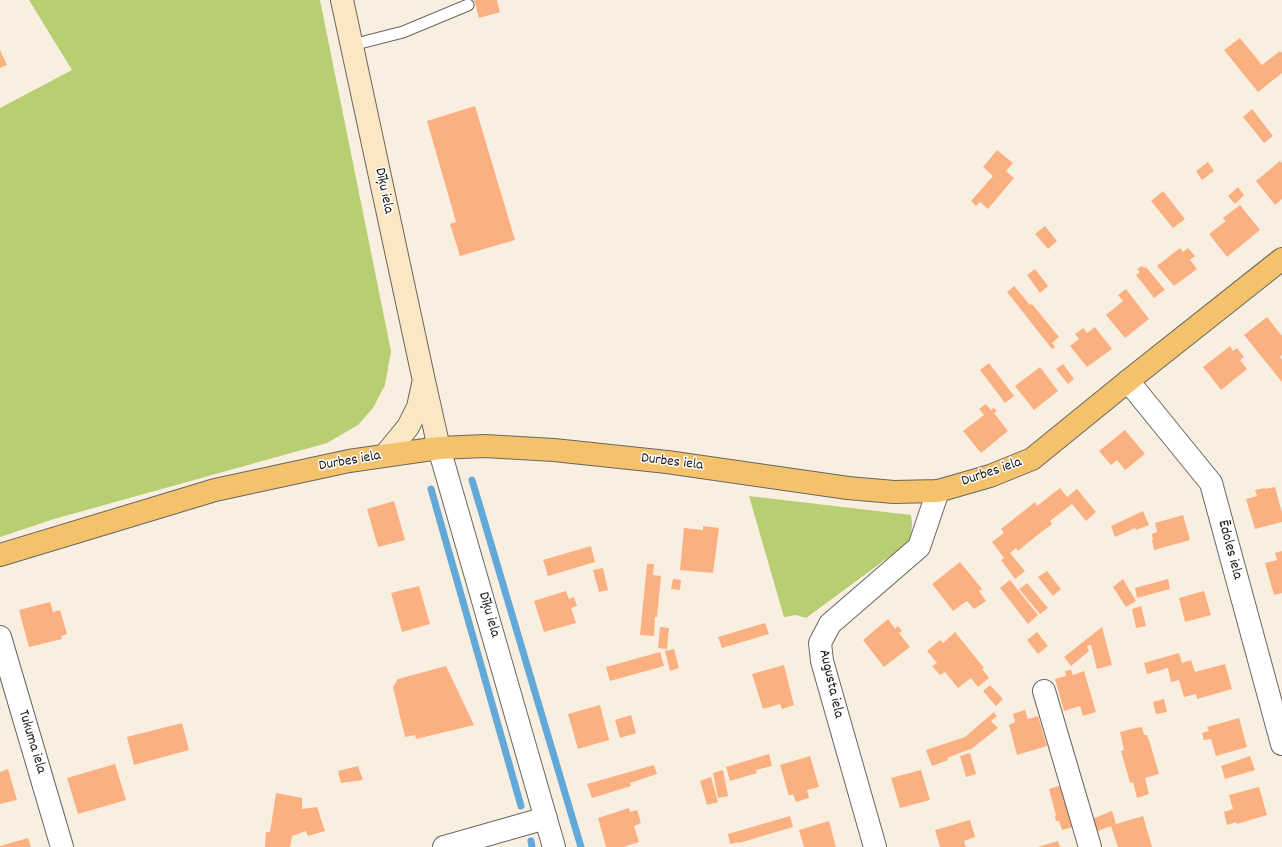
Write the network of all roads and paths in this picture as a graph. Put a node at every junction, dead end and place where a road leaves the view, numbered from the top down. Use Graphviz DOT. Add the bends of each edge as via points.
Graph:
graph roads {
  1 [pos="342,0"];
  2 [pos="468,5"];
  3 [pos="352,45"];
  4 [pos="1282,259"];
  5 [pos="424,381"];
  6 [pos="1128,381"];
  7 [pos="439,448"];
  8 [pos="385,456"];
  9 [pos="938,491"];
  10 [pos="0,555"];
  11 [pos="0,637"];
  12 [pos="1044,691"];
  13 [pos="1282,744"];
  14 [pos="546,818"];
  15 [pos="62,847"];
  16 [pos="444,847"];
  17 [pos="554,847"];
  18 [pos="874,847"];
  19 [pos="1090,847"];
  1 -- 3 [label="main road, Dīķu iela"];
  2 -- 3 [label="lane" via="403,32"];
  3 -- 5 [label="main road, Dīķu iela"];
  4 -- 6 [label="main road, Durbes iela"];
  5 -- 7 [label="main road, Dīķu iela"];
  5 -- 8 [label="main road, Dīķu iela" via="418,407 408,427"];
  6 -- 9 [label="main road, Durbes iela" via="1032,459 990,476"];
  6 -- 13 [label="street, Ēdoles iela" via="1211,483"];
  7 -- 8 [label="main road, Durbes iela"];
  7 -- 9 [label="main road, Durbes iela" via="485,446 554,450 667,462 848,488 894,492"];
  7 -- 14 [label="street, Dīķu iela"];
  8 -- 10 [label="main road, Durbes iela" via="349,461 215,490"];
  9 -- 18 [label="street, Augusta iela" via="919,547 830,624 820,643 822,661"];
  11 -- 15 [label="street, Tukuma iela"];
  12 -- 19 [label="street"];
  14 -- 16 [label="street"];
  14 -- 17 [label="street, Dīķu iela"];
}
